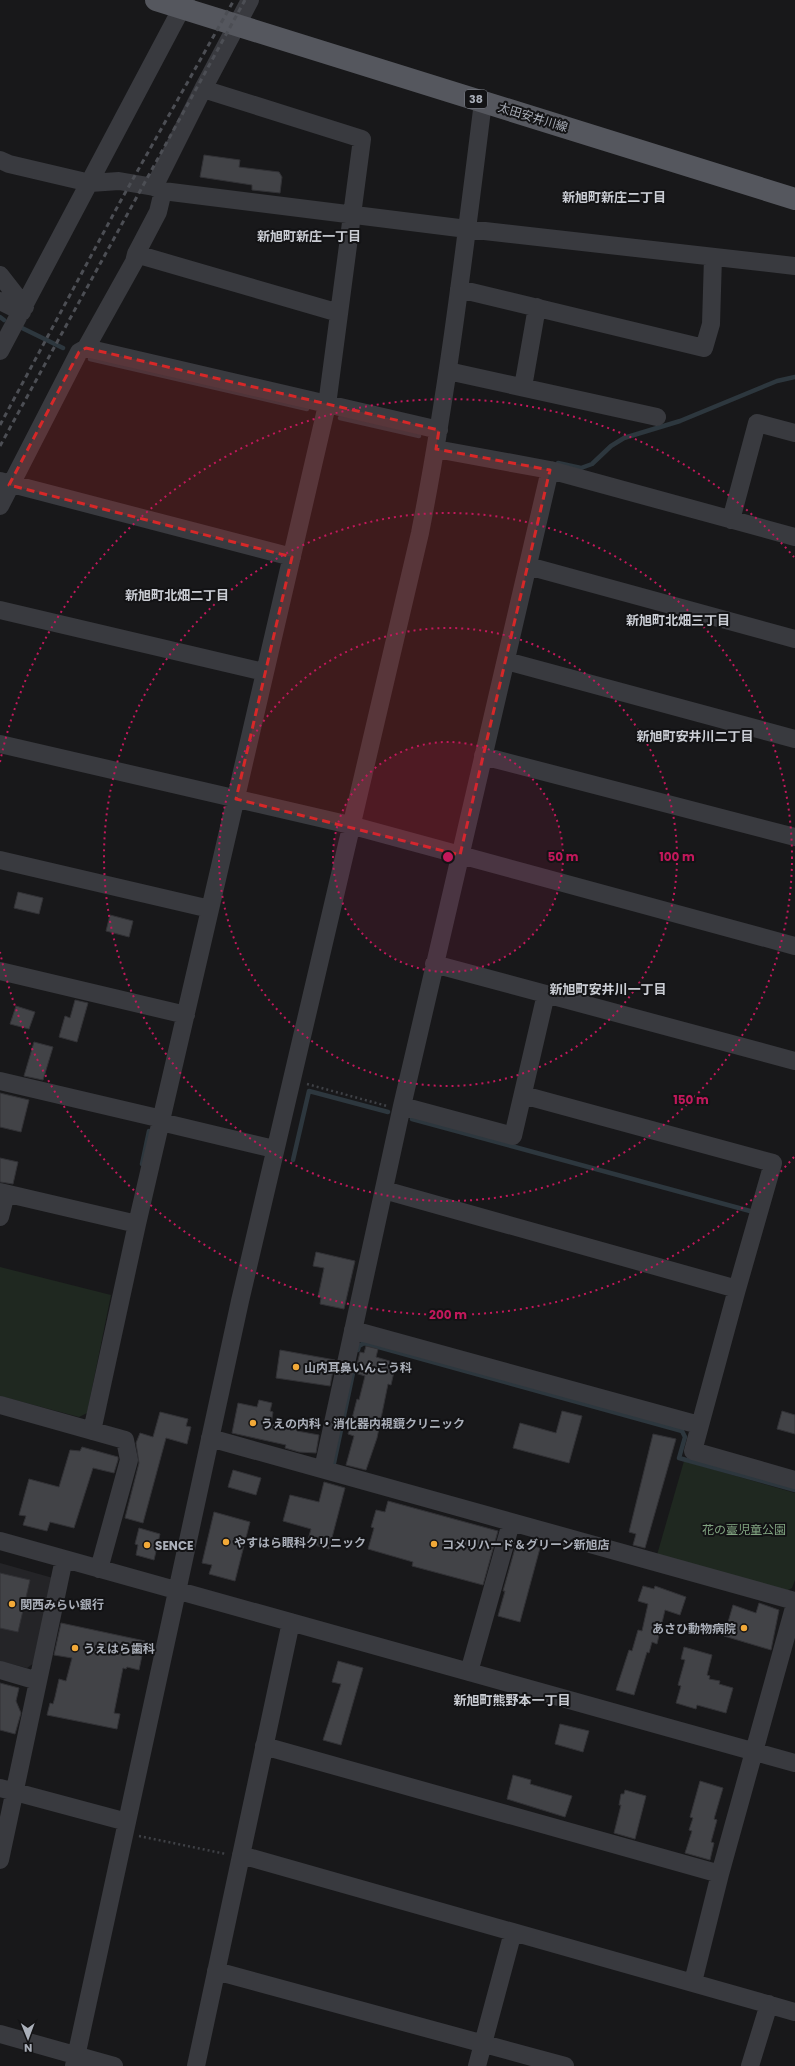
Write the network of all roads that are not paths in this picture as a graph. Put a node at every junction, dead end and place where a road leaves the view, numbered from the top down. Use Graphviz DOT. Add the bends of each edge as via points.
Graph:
graph roads {
  1 [pos="156,0"];
  2 [pos="250,0"];
  3 [pos="184,4"];
  4 [pos="236,25"];
  5 [pos="203,89"];
  6 [pos="483,102"];
  7 [pos="0,160"];
  8 [pos="90,183"];
  9 [pos="158,189"];
  10 [pos="795,199"];
  11 [pos="353,213"];
  12 [pos="468,229"];
  13 [pos="136,254"];
  14 [pos="713,257"];
  15 [pos="795,266"];
  16 [pos="0,274"];
  17 [pos="459,289"];
  18 [pos="0,301"];
  19 [pos="537,307"];
  20 [pos="23,309"];
  21 [pos="339,313"];
  22 [pos="86,348"];
  23 [pos="0,351"];
  24 [pos="448,371"];
  25 [pos="523,387"];
  26 [pos="327,405"];
  27 [pos="657,417"];
  28 [pos="439,430"];
  29 [pos="795,433"];
  30 [pos="436,449"];
  31 [pos="550,470"];
  32 [pos="5,483"];
  33 [pos="0,506"];
  34 [pos="731,520"];
  35 [pos="795,537"];
  36 [pos="292,557"];
  37 [pos="528,566"];
  38 [pos="0,610"];
  39 [pos="795,639"];
  40 [pos="506,661"];
  41 [pos="264,672"];
  42 [pos="795,739"];
  43 [pos="0,744"];
  44 [pos="483,756"];
  45 [pos="236,799"];
  46 [pos="350,825"];
  47 [pos="795,837"];
  48 [pos="460,855"];
  49 [pos="0,860"];
  50 [pos="210,909"];
  51 [pos="795,946"];
  52 [pos="434,964"];
  53 [pos="0,971"];
  54 [pos="546,994"];
  55 [pos="186,1014"];
  56 [pos="795,1060"];
  57 [pos="0,1081"];
  58 [pos="523,1095"];
  59 [pos="402,1108"];
  60 [pos="162,1120"];
  61 [pos="274,1149"];
  62 [pos="384,1190"];
  63 [pos="3,1193"];
  64 [pos="0,1217"];
  65 [pos="137,1224"];
  66 [pos="737,1290"];
  67 [pos="353,1330"];
  68 [pos="0,1405"];
  69 [pos="699,1425"];
  70 [pos="92,1431"];
  71 [pos="210,1438"];
  72 [pos="323,1469"];
  73 [pos="795,1480"];
  74 [pos="511,1523"];
  75 [pos="0,1541"];
  76 [pos="64,1559"];
  77 [pos="99,1569"];
  78 [pos="176,1590"];
  79 [pos="795,1602"];
  80 [pos="290,1622"];
  81 [pos="0,1670"];
  82 [pos="469,1672"];
  83 [pos="38,1681"];
  84 [pos="264,1746"];
  85 [pos="753,1752"];
  86 [pos="795,1763"];
  87 [pos="7,1790"];
  88 [pos="125,1828"];
  89 [pos="241,1856"];
  90 [pos="0,1860"];
  91 [pos="720,1874"];
  92 [pos="513,1932"];
  93 [pos="216,1972"];
  94 [pos="693,1982"];
  95 [pos="769,2004"];
  96 [pos="795,2012"];
  97 [pos="0,2034"];
  98 [pos="483,2044"];
  99 [pos="75,2061"];
  100 [pos="114,2066"];
  101 [pos="196,2066"];
  102 [pos="477,2066"];
  103 [pos="564,2066"];
  104 [pos="750,2066"];
  1 -- 3 [label="main road, 太田安井川線 / 38"];
  2 -- 4 [label="street"];
  3 -- 4 [label="main road, 太田安井川線 / 38"];
  3 -- 8 [label="street"];
  4 -- 5 [label="street"];
  4 -- 6 [label="main road, 太田安井川線 / 38"];
  5 -- 9 [label="street"];
  5 -- 11 [label="street" via="362,139"];
  6 -- 10 [label="main road, 太田安井川線 / 38"];
  6 -- 12 [label="street"];
  7 -- 8 [label="street"];
  8 -- 9 [label="street" via="119,181"];
  8 -- 20 [label="street"];
  9 -- 11 [label="street"];
  9 -- 13 [label="street" via="158,212"];
  11 -- 12 [label="street"];
  11 -- 21 [label="street"];
  12 -- 14 [label="street"];
  12 -- 17 [label="street"];
  13 -- 21 [label="street"];
  13 -- 22 [label="street"];
  14 -- 15 [label="street"];
  14 -- 19 [label="street" via="711,324 704,348"];
  16 -- 20 [label="street"];
  17 -- 19 [label="street"];
  17 -- 24 [label="street"];
  18 -- 20 [label="street"];
  19 -- 25 [label="street"];
  20 -- 23 [label="street"];
  21 -- 26 [label="street"];
  22 -- 26 [label="street"];
  22 -- 32 [label="street" via="79,352"];
  24 -- 25 [label="street"];
  24 -- 28 [label="street"];
  25 -- 27 [label="street"];
  26 -- 28 [label="street"];
  26 -- 36 [label="street"];
  28 -- 30 [label="street"];
  29 -- 34 [label="street" via="757,424"];
  30 -- 31 [label="street"];
  30 -- 46 [label="street" via="420,533"];
  31 -- 34 [label="street"];
  31 -- 37 [label="street"];
  32 -- 33 [label="street"];
  32 -- 36 [label="street"];
  34 -- 35 [label="street"];
  36 -- 41 [label="street"];
  37 -- 39 [label="street"];
  37 -- 40 [label="street"];
  38 -- 41 [label="street"];
  40 -- 42 [label="street"];
  40 -- 44 [label="street"];
  41 -- 45 [label="street"];
  43 -- 45 [label="street"];
  44 -- 47 [label="street"];
  44 -- 48 [label="street"];
  45 -- 46 [label="street"];
  45 -- 50 [label="street"];
  46 -- 48 [label="street"];
  46 -- 61 [label="street"];
  48 -- 51 [label="street"];
  48 -- 52 [label="street"];
  49 -- 50 [label="street"];
  50 -- 55 [label="street"];
  52 -- 54 [label="street"];
  52 -- 59 [label="street"];
  53 -- 55 [label="street"];
  54 -- 56 [label="street"];
  54 -- 58 [label="street"];
  55 -- 60 [label="street"];
  57 -- 60 [label="street"];
  58 -- 59 [label="street" via="513,1136"];
  58 -- 66 [label="street" via="772,1163"];
  59 -- 62 [label="street"];
  60 -- 61 [label="street"];
  60 -- 65 [label="street"];
  61 -- 71 [label="street"];
  62 -- 66 [label="street"];
  62 -- 67 [label="street"];
  63 -- 64 [label="street"];
  63 -- 65 [label="street"];
  65 -- 70 [label="street"];
  66 -- 69 [label="street"];
  67 -- 69 [label="street"];
  67 -- 72 [label="street"];
  68 -- 70 [label="street"];
  69 -- 73 [label="street" via="693,1451"];
  70 -- 77 [label="street" via="126,1440 129,1460"];
  71 -- 72 [label="street"];
  71 -- 78 [label="street"];
  72 -- 74 [label="street"];
  74 -- 79 [label="street"];
  74 -- 82 [label="street"];
  75 -- 76 [label="street"];
  76 -- 77 [label="street"];
  76 -- 83 [label="street"];
  77 -- 78 [label="street"];
  78 -- 80 [label="street"];
  78 -- 88 [label="street"];
  79 -- 85 [label="street"];
  80 -- 82 [label="street"];
  80 -- 84 [label="street"];
  81 -- 83 [label="street"];
  82 -- 85 [label="street"];
  83 -- 87 [label="street"];
  84 -- 89 [label="street"];
  84 -- 91 [label="street"];
  85 -- 86 [label="street"];
  85 -- 91 [label="street"];
  87 -- 88 [label="street"];
  87 -- 90 [label="street"];
  88 -- 99 [label="street"];
  89 -- 92 [label="street"];
  89 -- 93 [label="street"];
  91 -- 94 [label="street"];
  92 -- 94 [label="street"];
  92 -- 98 [label="street"];
  93 -- 98 [label="street"];
  93 -- 101 [label="street"];
  94 -- 95 [label="street"];
  95 -- 96 [label="street"];
  95 -- 104 [label="street"];
  97 -- 99 [label="street"];
  98 -- 102 [label="street"];
  98 -- 103 [label="street"];
  99 -- 100 [label="street"];
}
